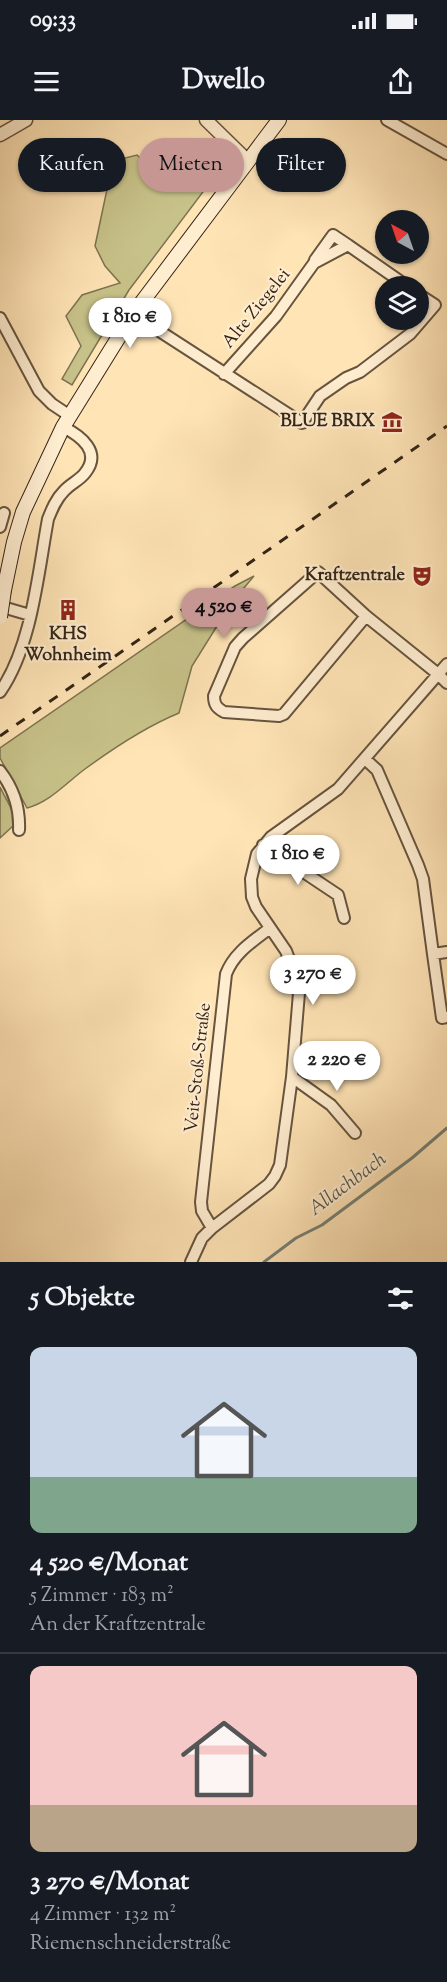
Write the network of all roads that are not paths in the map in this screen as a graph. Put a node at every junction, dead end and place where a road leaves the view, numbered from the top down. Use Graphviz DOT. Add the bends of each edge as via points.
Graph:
graph roads {
  1 [pos="26,120"];
  2 [pos="206,120"];
  3 [pos="387,120"];
  4 [pos="274,122"];
  5 [pos="0,135"];
  6 [pos="447,154"];
  7 [pos="248,161"];
  8 [pos="348,245"];
  9 [pos="314,262"];
  10 [pos="393,276"];
  11 [pos="429,302"];
  12 [pos="429,313"];
  13 [pos="133,314"];
  14 [pos="0,318"];
  15 [pos="413,330"];
  16 [pos="224,374"];
  17 [pos="67,422"];
  18 [pos="4,513"];
  19 [pos="0,526"];
  20 [pos="2,597"];
  21 [pos="30,615"];
  22 [pos="366,616"];
  23 [pos="0,617"];
  24 [pos="447,664"];
  25 [pos="438,674"];
  26 [pos="447,683"];
  27 [pos="0,692"];
  28 [pos="365,759"];
  29 [pos="0,771"];
  30 [pos="19,830"];
  31 [pos="263,845"];
  32 [pos="344,918"];
  33 [pos="270,928"];
  34 [pos="447,952"];
  35 [pos="433,954"];
  36 [pos="442,991"];
  37 [pos="447,1017"];
  38 [pos="292,1077"];
  39 [pos="355,1133"];
  40 [pos="212,1228"];
  41 [pos="191,1262"];
  1 -- 5 [label="street"];
  2 -- 7 [label="street"];
  3 -- 6 [label="street"];
  4 -- 7 [label="main road"];
  7 -- 13 [label="main road"];
  8 -- 9 [label="street, Alte Ziegelei"];
  8 -- 9 [label="street, Alte Ziegelei" via="333,235"];
  8 -- 10 [label="street"];
  9 -- 16 [label="street, Alte Ziegelei" via="276,316"];
  11 -- 12 [label="street, Alte Ziegelei" via="435,306"];
  13 -- 16 [label="street, Alte Ziegelei"];
  13 -- 17 [label="main road"];
  14 -- 17 [label="street" via="39,391"];
  15 -- 16 [label="street, Alte Ziegelei" via="360,372 320,396 302,423"];
  17 -- 20 [label="main road" via="23,512"];
  17 -- 21 [label="street" via="92,455 85,474 63,491 53,505"];
  18 -- 19 [label="street"];
  20 -- 21 [label="street" via="6,608"];
  20 -- 23 [label="main road, bridge"];
  21 -- 27 [label="street" via="14,667"];
  22 -- 22 [label="street" via="318,572 243,638 214,703 224,712 284,714"];
  22 -- 25 [label="street"];
  24 -- 25 [label="street"];
  25 -- 26 [label="street"];
  25 -- 28 [label="street"];
  28 -- 31 [label="street" via="338,789"];
  28 -- 35 [label="street" via="377,770 423,879"];
  29 -- 30 [label="street" via="20,813"];
  31 -- 32 [label="street" via="338,895"];
  31 -- 33 [label="street" via="253,864 251,888 256,907"];
  33 -- 38 [label="street" via="286,951 297,980 299,1006"];
  33 -- 40 [label="street, Veit-Stoß-Straße" via="237,953 225,974 201,1202"];
  34 -- 35 [label="street"];
  35 -- 36 [label="street"];
  36 -- 37 [label="street" via="442,1017"];
  38 -- 39 [label="street" via="331,1105"];
  38 -- 40 [label="street" via="280,1165 275,1176"];
  40 -- 41 [label="street" via="202,1238"];
}
